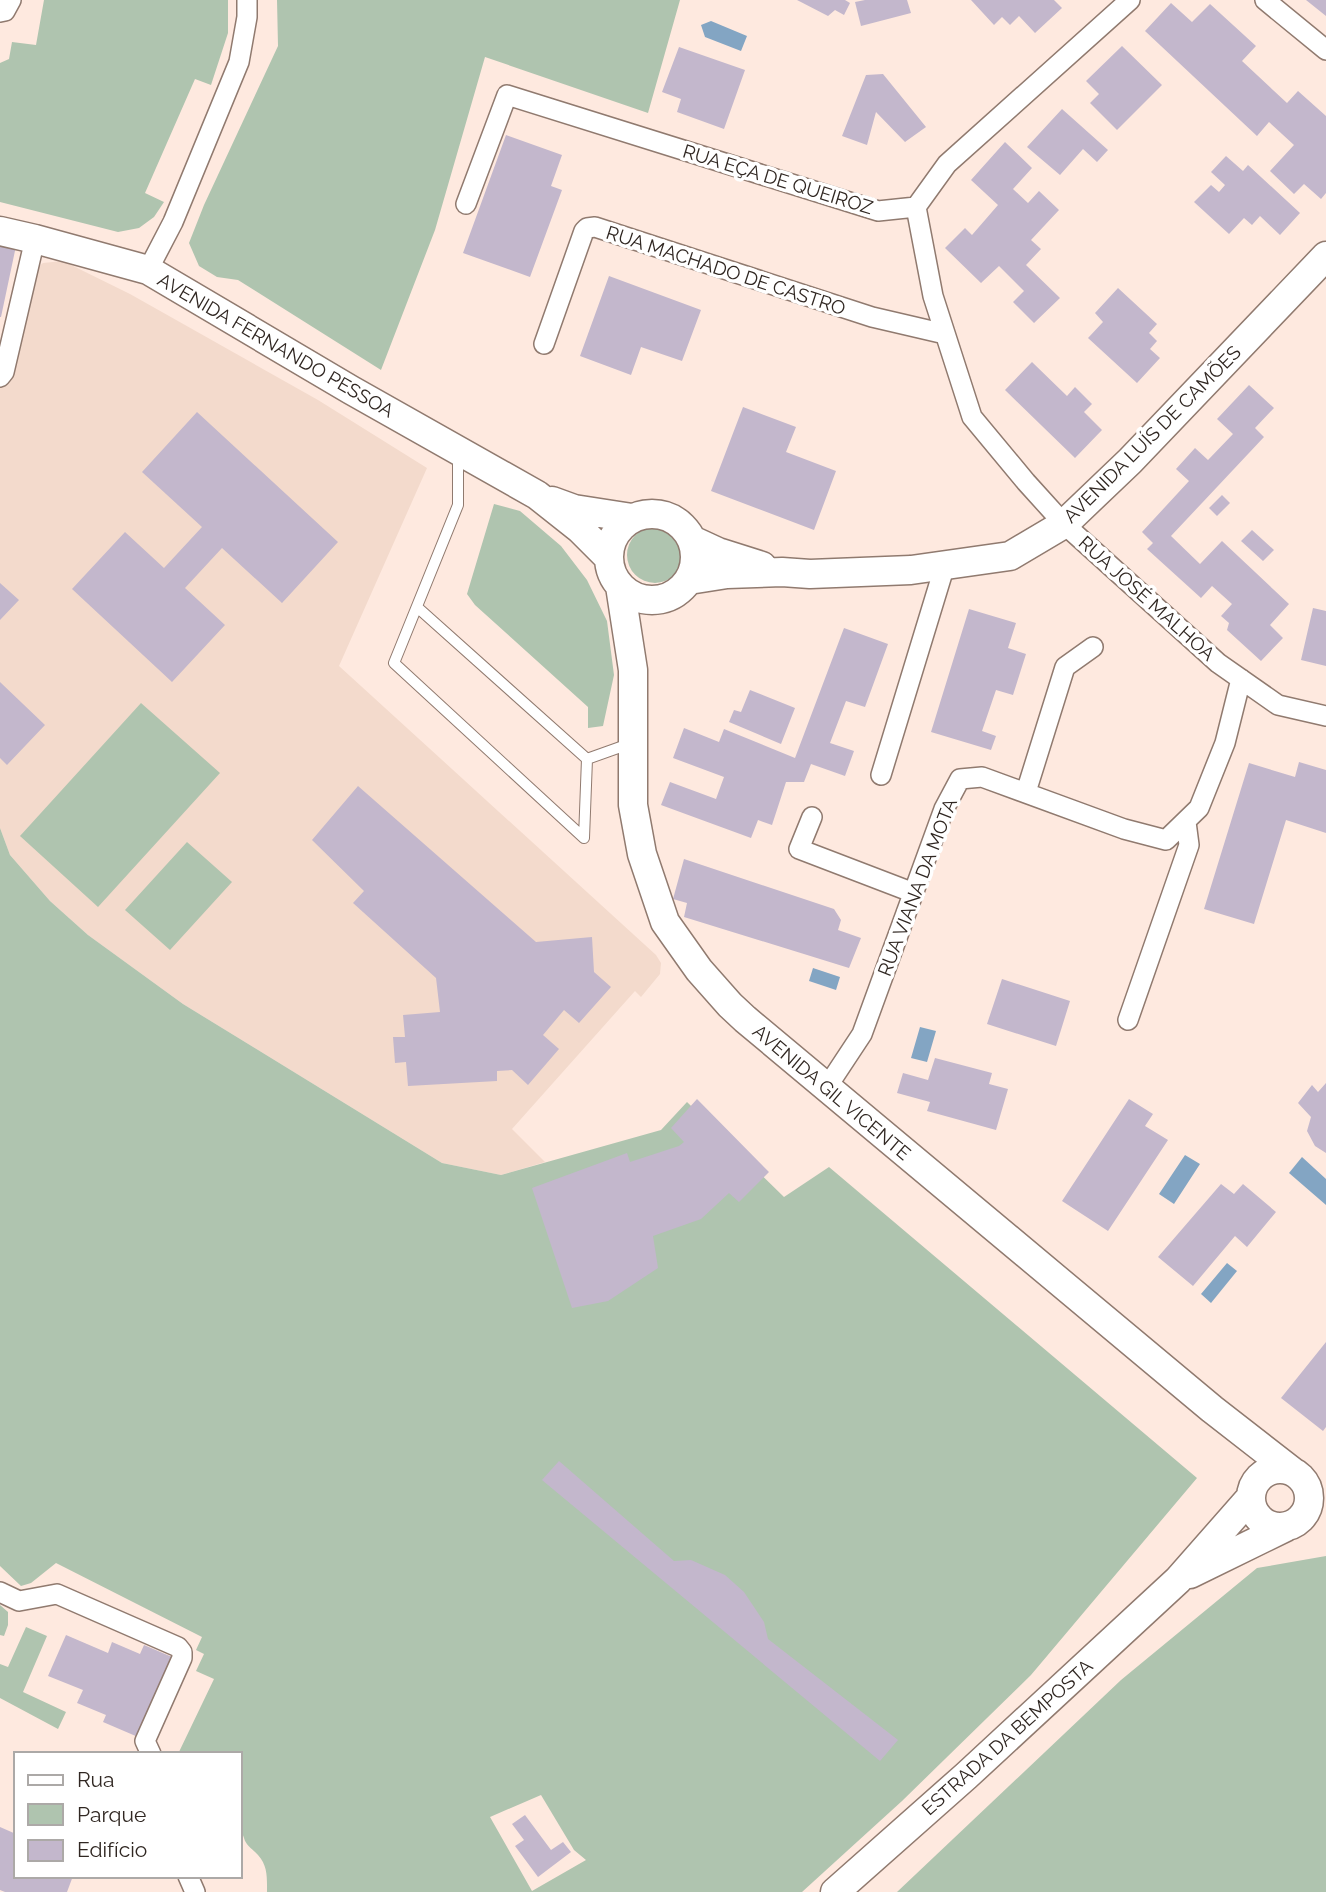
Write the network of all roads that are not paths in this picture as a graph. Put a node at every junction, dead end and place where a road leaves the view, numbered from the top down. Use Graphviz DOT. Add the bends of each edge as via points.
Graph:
graph roads {
  1 [pos="11,0"];
  2 [pos="247,0"];
  3 [pos="1130,0"];
  4 [pos="1265,0"];
  5 [pos="0,12"];
  6 [pos="1326,50"];
  7 [pos="467,204"];
  8 [pos="916,207"];
  9 [pos="0,231"];
  10 [pos="35,239"];
  11 [pos="1326,256"];
  12 [pos="148,270"];
  13 [pos="945,334"];
  14 [pos="544,344"];
  15 [pos="0,377"];
  16 [pos="458,451"];
  17 [pos="537,495"];
  18 [pos="632,518"];
  19 [pos="1064,524"];
  20 [pos="692,540"];
  21 [pos="609,558"];
  22 [pos="944,565"];
  23 [pos="782,572"];
  24 [pos="689,580"];
  25 [pos="620,586"];
  26 [pos="650,600"];
  27 [pos="417,607"];
  28 [pos="1093,647"];
  29 [pos="633,670"];
  30 [pos="1241,679"];
  31 [pos="1326,716"];
  32 [pos="635,742"];
  33 [pos="587,759"];
  34 [pos="881,775"];
  35 [pos="1026,792"];
  36 [pos="812,817"];
  37 [pos="1186,822"];
  38 [pos="914,893"];
  39 [pos="1128,1020"];
  40 [pos="827,1087"];
  41 [pos="1212,1409"];
  42 [pos="1307,1479"];
  43 [pos="1252,1493"];
  44 [pos="1304,1522"];
  45 [pos="1178,1580"];
  46 [pos="0,1591"];
  47 [pos="150,1752"];
  48 [pos="835,1892"];
  1 -- 5 [label="street"];
  2 -- 12 [label="street" via="239,62 173,222"];
  3 -- 8 [label="street" via="947,164"];
  4 -- 6 [label="street"];
  7 -- 8 [label="street, RUA EÇA DE QUEIROZ" via="507,95 878,211"];
  8 -- 13 [label="street, RUA JOSÉ MALHOA"];
  9 -- 10 [label="street, AVENIDA FERNANDO PESSOA"];
  10 -- 12 [label="street, AVENIDA FERNANDO PESSOA"];
  10 -- 15 [label="street"];
  11 -- 19 [label="street, AVENIDA LUÍS DE CAMÕES"];
  12 -- 16 [label="street, AVENIDA FERNANDO PESSOA"];
  13 -- 14 [label="street, RUA MACHADO DE CASTRO" via="872,317 594,227 584,231"];
  13 -- 19 [label="street, RUA JOSÉ MALHOA" via="972,417"];
  16 -- 17 [label="street, AVENIDA FERNANDO PESSOA"];
  16 -- 27 [label="lane" via="458,505"];
  17 -- 18 [label="street" via="574,509"];
  17 -- 21 [label="street"];
  18 -- 20 [label="street" via="660,514 684,527"];
  18 -- 21 [label="street" via="614,535"];
  19 -- 22 [label="street, AVENIDA LUÍS DE CAMÕES" via="1010,555"];
  19 -- 30 [label="street, RUA JOSÉ MALHOA"];
  20 -- 23 [label="street"];
  20 -- 24 [label="street" via="694,567"];
  21 -- 25 [label="street"];
  22 -- 23 [label="street, AVENIDA LUÍS DE CAMÕES" via="911,570"];
  22 -- 34 [label="street"];
  23 -- 24 [label="street"];
  24 -- 26 [label="street" via="679,591"];
  25 -- 26 [label="street"];
  25 -- 29 [label="street"];
  26 -- 29 [label="street"];
  27 -- 33 [label="lane"];
  27 -- 33 [label="lane" via="394,663 584,838"];
  28 -- 35 [label="street" via="1065,667"];
  29 -- 32 [label="street, AVENIDA GIL VICENTE"];
  30 -- 31 [label="street, RUA JOSÉ MALHOA" via="1278,705"];
  30 -- 37 [label="street, RUA VIANA DA MOTA" via="1225,743 1199,808"];
  32 -- 33 [label="lane"];
  32 -- 40 [label="street, AVENIDA GIL VICENTE" via="634,805 642,854 665,922 730,1005"];
  35 -- 37 [label="street, RUA VIANA DA MOTA" via="1167,840"];
  35 -- 38 [label="street, RUA VIANA DA MOTA" via="982,776 960,779 944,809"];
  36 -- 38 [label="street" via="799,849"];
  37 -- 39 [label="street" via="1189,845"];
  38 -- 40 [label="street, RUA VIANA DA MOTA" via="862,1034"];
  40 -- 41 [label="street, AVENIDA GIL VICENTE"];
  41 -- 42 [label="street"];
  41 -- 43 [label="street" via="1241,1454"];
  42 -- 43 [label="street" via="1274,1469 1258,1479"];
  42 -- 44 [label="street" via="1310,1496"];
  43 -- 44 [label="street" via="1255,1514 1261,1520 1277,1527"];
  43 -- 45 [label="street"];
  44 -- 45 [label="street"];
  45 -- 48 [label="street, ESTRADA DA BEMPOSTA"];
  46 -- 47 [label="street" via="19,1601 57,1594 178,1647 182,1658 145,1741"];
}
